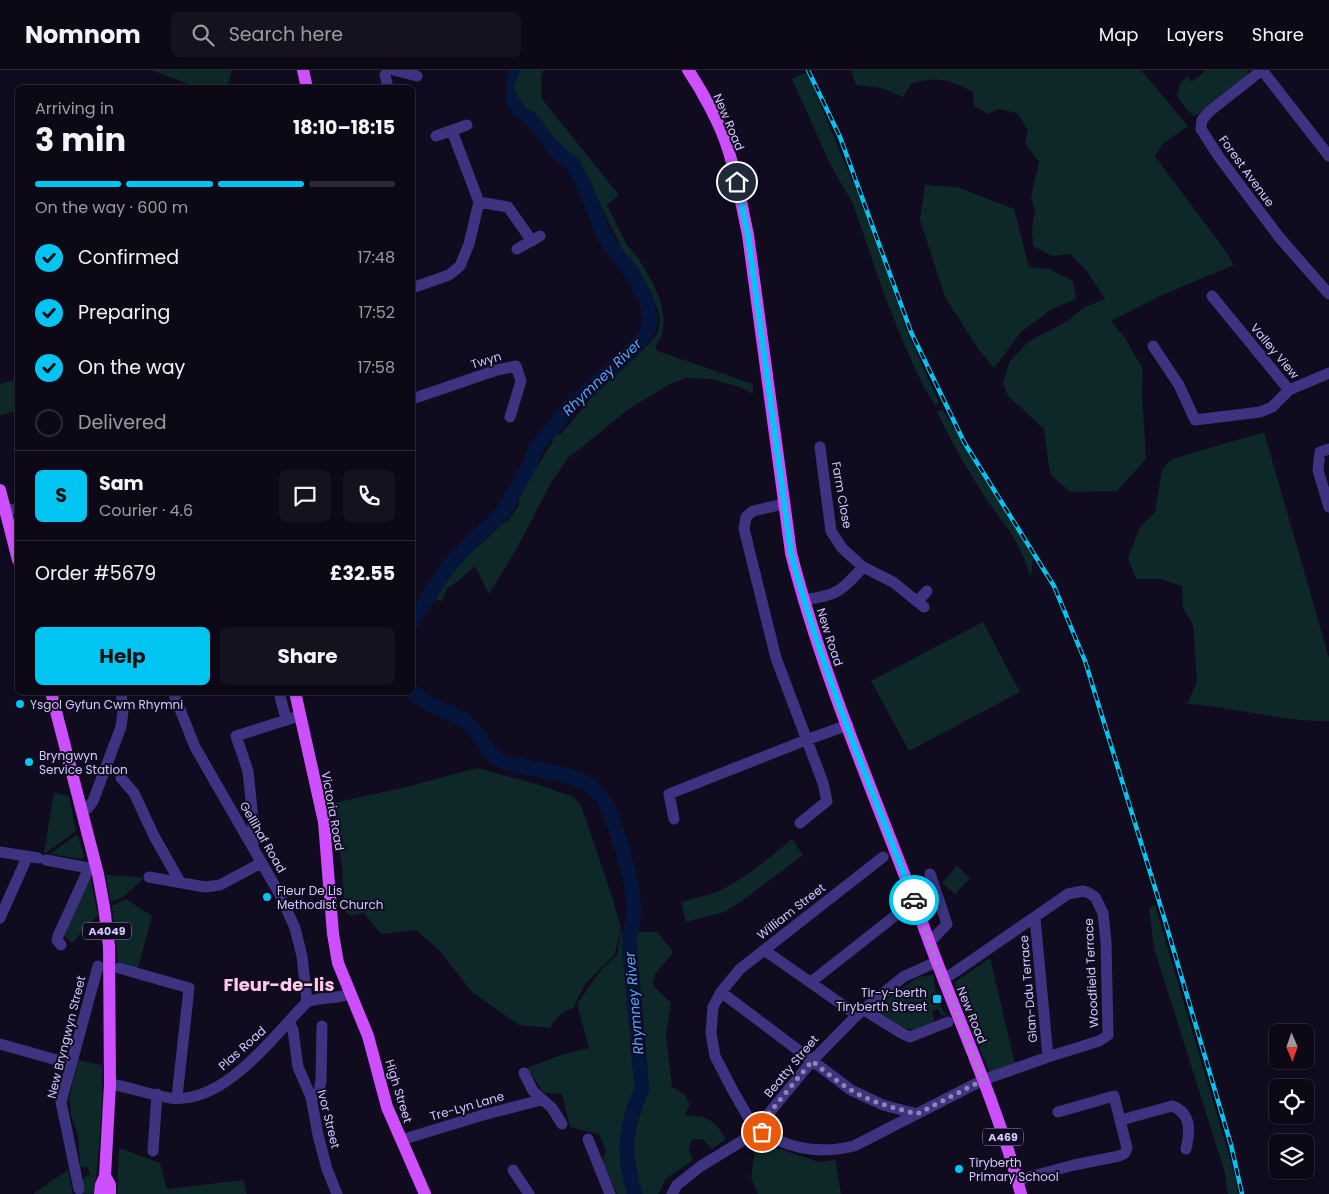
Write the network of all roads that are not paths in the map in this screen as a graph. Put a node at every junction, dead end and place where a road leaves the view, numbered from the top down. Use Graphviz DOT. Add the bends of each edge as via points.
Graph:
graph roads {
  1 [pos="303,70"];
  2 [pos="688,70"];
  3 [pos="1262,70"];
  4 [pos="389,72"];
  5 [pos="416,76"];
  6 [pos="306,85"];
  7 [pos="388,85"];
  8 [pos="467,125"];
  9 [pos="452,130"];
  10 [pos="436,136"];
  11 [pos="1329,156"];
  12 [pos="479,202"];
  13 [pos="517,248"];
  14 [pos="415,287"];
  15 [pos="1329,294"];
  16 [pos="1212,296"];
  17 [pos="1153,346"];
  18 [pos="1329,372"];
  19 [pos="1289,390"];
  20 [pos="415,398"];
  21 [pos="510,417"];
  22 [pos="820,447"];
  23 [pos="1329,449"];
  24 [pos="0,490"];
  25 [pos="784,504"];
  26 [pos="1329,507"];
  27 [pos="11,509"];
  28 [pos="15,538"];
  29 [pos="863,567"];
  30 [pos="926,591"];
  31 [pos="803,600"];
  32 [pos="51,695"];
  33 [pos="121,695"];
  34 [pos="175,695"];
  35 [pos="280,695"];
  36 [pos="296,695"];
  37 [pos="299,716"];
  38 [pos="286,720"];
  39 [pos="848,726"];
  40 [pos="806,740"];
  41 [pos="121,778"];
  42 [pos="81,810"];
  43 [pos="674,819"];
  44 [pos="800,822"];
  45 [pos="253,847"];
  46 [pos="0,852"];
  47 [pos="883,857"];
  48 [pos="37,858"];
  49 [pos="261,863"];
  50 [pos="92,867"];
  51 [pos="930,874"];
  52 [pos="148,877"];
  53 [pos="180,882"];
  54 [pos="905,908"];
  55 [pos="0,918"];
  56 [pos="1035,918"];
  57 [pos="929,943"];
  58 [pos="61,945"];
  59 [pos="764,950"];
  60 [pos="936,962"];
  61 [pos="98,966"];
  62 [pos="119,968"];
  63 [pos="943,978"];
  64 [pos="811,982"];
  65 [pos="721,992"];
  66 [pos="351,993"];
  67 [pos="307,1002"];
  68 [pos="860,1012"];
  69 [pos="290,1022"];
  70 [pos="948,1022"];
  71 [pos="322,1026"];
  72 [pos="0,1044"];
  73 [pos="1048,1057"];
  74 [pos="812,1061"];
  75 [pos="71,1064"];
  76 [pos="524,1073"];
  77 [pos="983,1080"];
  78 [pos="110,1084"];
  79 [pos="157,1094"];
  80 [pos="177,1097"];
  81 [pos="311,1097"];
  82 [pos="541,1100"];
  83 [pos="1058,1112"];
  84 [pos="917,1114"];
  85 [pos="1120,1120"];
  86 [pos="562,1124"];
  87 [pos="756,1129"];
  88 [pos="588,1139"];
  89 [pos="401,1140"];
  90 [pos="1186,1149"];
  91 [pos="153,1151"];
  92 [pos="513,1170"];
  93 [pos="105,1176"];
  94 [pos="1018,1180"];
  95 [pos="79,1189"];
  96 [pos="100,1194"];
  97 [pos="110,1194"];
  98 [pos="337,1194"];
  99 [pos="425,1194"];
  100 [pos="529,1194"];
  101 [pos="610,1194"];
  102 [pos="672,1194"];
  103 [pos="1021,1194"];
  1 -- 6 [label="main road"];
  2 -- 25 [label="main road, New Road / A469" via="728,147 741,200"];
  3 -- 11 [label="street"];
  3 -- 15 [label="street, Forest Avenue" via="1210,111 1202,120 1201,129 1279,237"];
  4 -- 5 [label="street"];
  4 -- 7 [label="street"];
  8 -- 9 [label="street"];
  9 -- 10 [label="street"];
  9 -- 12 [label="street"];
  12 -- 13 [label="street" via="508,207 536,239"];
  12 -- 14 [label="street" via="460,266 449,275"];
  16 -- 19 [label="street, Valley View"];
  17 -- 19 [label="street" via="1196,420 1260,412 1272,407"];
  18 -- 19 [label="street, Valley View"];
  20 -- 21 [label="street, Twyn" via="516,366 521,381"];
  22 -- 29 [label="street, Farm Close" via="831,531 842,548"];
  23 -- 26 [label="street" via="1320,452 1318,470"];
  24 -- 27 [label="main road"];
  25 -- 31 [label="main road, New Road / A469" via="791,553"];
  25 -- 40 [label="street" via="753,511 746,517 744,529 776,658"];
  27 -- 28 [label="main road"];
  29 -- 30 [label="street, Farm Close" via="893,582 920,605"];
  29 -- 31 [label="street" via="845,588 830,596"];
  31 -- 39 [label="main road, New Road / A469"];
  32 -- 42 [label="main road, A4049"];
  33 -- 42 [label="street" via="121,728 93,801 88,808"];
  34 -- 45 [label="street, Gellihaf Road" via="195,747"];
  35 -- 38 [label="street"];
  36 -- 37 [label="main road, Victoria Road"];
  37 -- 38 [label="street"];
  37 -- 66 [label="main road, Victoria Road" via="324,822 338,963"];
  38 -- 45 [label="street" via="236,736 248,771"];
  39 -- 40 [label="street"];
  39 -- 57 [label="main road, New Road / A469"];
  40 -- 43 [label="street" via="669,794"];
  40 -- 44 [label="street" via="827,801"];
  41 -- 53 [label="street" via="134,793"];
  42 -- 50 [label="main road, A4049"];
  45 -- 49 [label="street, Gellihaf Road"];
  46 -- 48 [label="street"];
  47 -- 59 [label="street, William Street"];
  48 -- 50 [label="street"];
  48 -- 55 [label="street"];
  49 -- 53 [label="street" via="222,885 205,887"];
  49 -- 67 [label="street, Gellihaf Road" via="295,928"];
  50 -- 58 [label="street" via="58,936"];
  50 -- 78 [label="main road, A4049" via="104,907 109,946"];
  51 -- 57 [label="street" via="947,924"];
  52 -- 53 [label="street"];
  54 -- 64 [label="street"];
  56 -- 63 [label="street, Woodfield Terrace"];
  56 -- 73 [label="street, Glan-Ddu Terrace"];
  56 -- 73 [label="street, Woodfield Terrace" via="1068,894 1089,892 1100,904 1106,942 1108,1036"];
  57 -- 60 [label="main road, New Road / A469"];
  59 -- 64 [label="street"];
  59 -- 65 [label="street, William Street" via="740,969"];
  60 -- 63 [label="main road, New Road / A469"];
  60 -- 68 [label="street, Beatty Street" via="903,977"];
  61 -- 75 [label="street, New Bryngwyn Street"];
  62 -- 80 [label="street" via="189,988"];
  63 -- 77 [label="main road, New Road / A469"];
  64 -- 68 [label="street"];
  65 -- 74 [label="street"];
  65 -- 87 [label="street, William Street" via="711,1020 715,1056"];
  66 -- 67 [label="street" via="344,997 315,998"];
  66 -- 89 [label="main road, High Street" via="368,1036 387,1107"];
  67 -- 69 [label="street, Plas Road"];
  68 -- 70 [label="street" via="910,1036"];
  68 -- 74 [label="street, Beatty Street"];
  69 -- 80 [label="street, Plas Road" via="231,1078 202,1095"];
  69 -- 81 [label="street, Ivor Street" via="298,1067"];
  71 -- 81 [label="street" via="321,1081 319,1092"];
  72 -- 75 [label="street"];
  73 -- 77 [label="street, Woodfield Terrace"];
  74 -- 84 [label="street" via="863,1097"];
  74 -- 87 [label="street, Beatty Street"];
  75 -- 95 [label="street, New Bryngwyn Street" via="61,1102 82,1173"];
  76 -- 82 [label="street"];
  77 -- 84 [label="street, Woodfield Terrace"];
  77 -- 94 [label="main road, New Road / A469"];
  78 -- 79 [label="street, Plas Road"];
  78 -- 93 [label="main road, A4049"];
  79 -- 80 [label="street, Plas Road"];
  79 -- 91 [label="street"];
  81 -- 98 [label="street, Ivor Street" via="327,1169"];
  82 -- 86 [label="street" via="552,1108"];
  82 -- 89 [label="street, Tre-Lyn Lane"];
  83 -- 85 [label="street" via="1114,1096"];
  84 -- 87 [label="street, Woodfield Terrace" via="870,1140 836,1150 799,1148"];
  85 -- 90 [label="street" via="1172,1106 1186,1116 1190,1135"];
  85 -- 94 [label="street" via="1127,1148 1125,1153"];
  87 -- 102 [label="street, Beatty Street" via="701,1166 677,1185"];
  88 -- 101 [label="street"];
  89 -- 99 [label="main road, High Street"];
  92 -- 100 [label="street"];
  93 -- 96 [label="main road, A4049"];
  93 -- 97 [label="main road, A4049"];
  94 -- 103 [label="main road, New Road / A469"];
}
